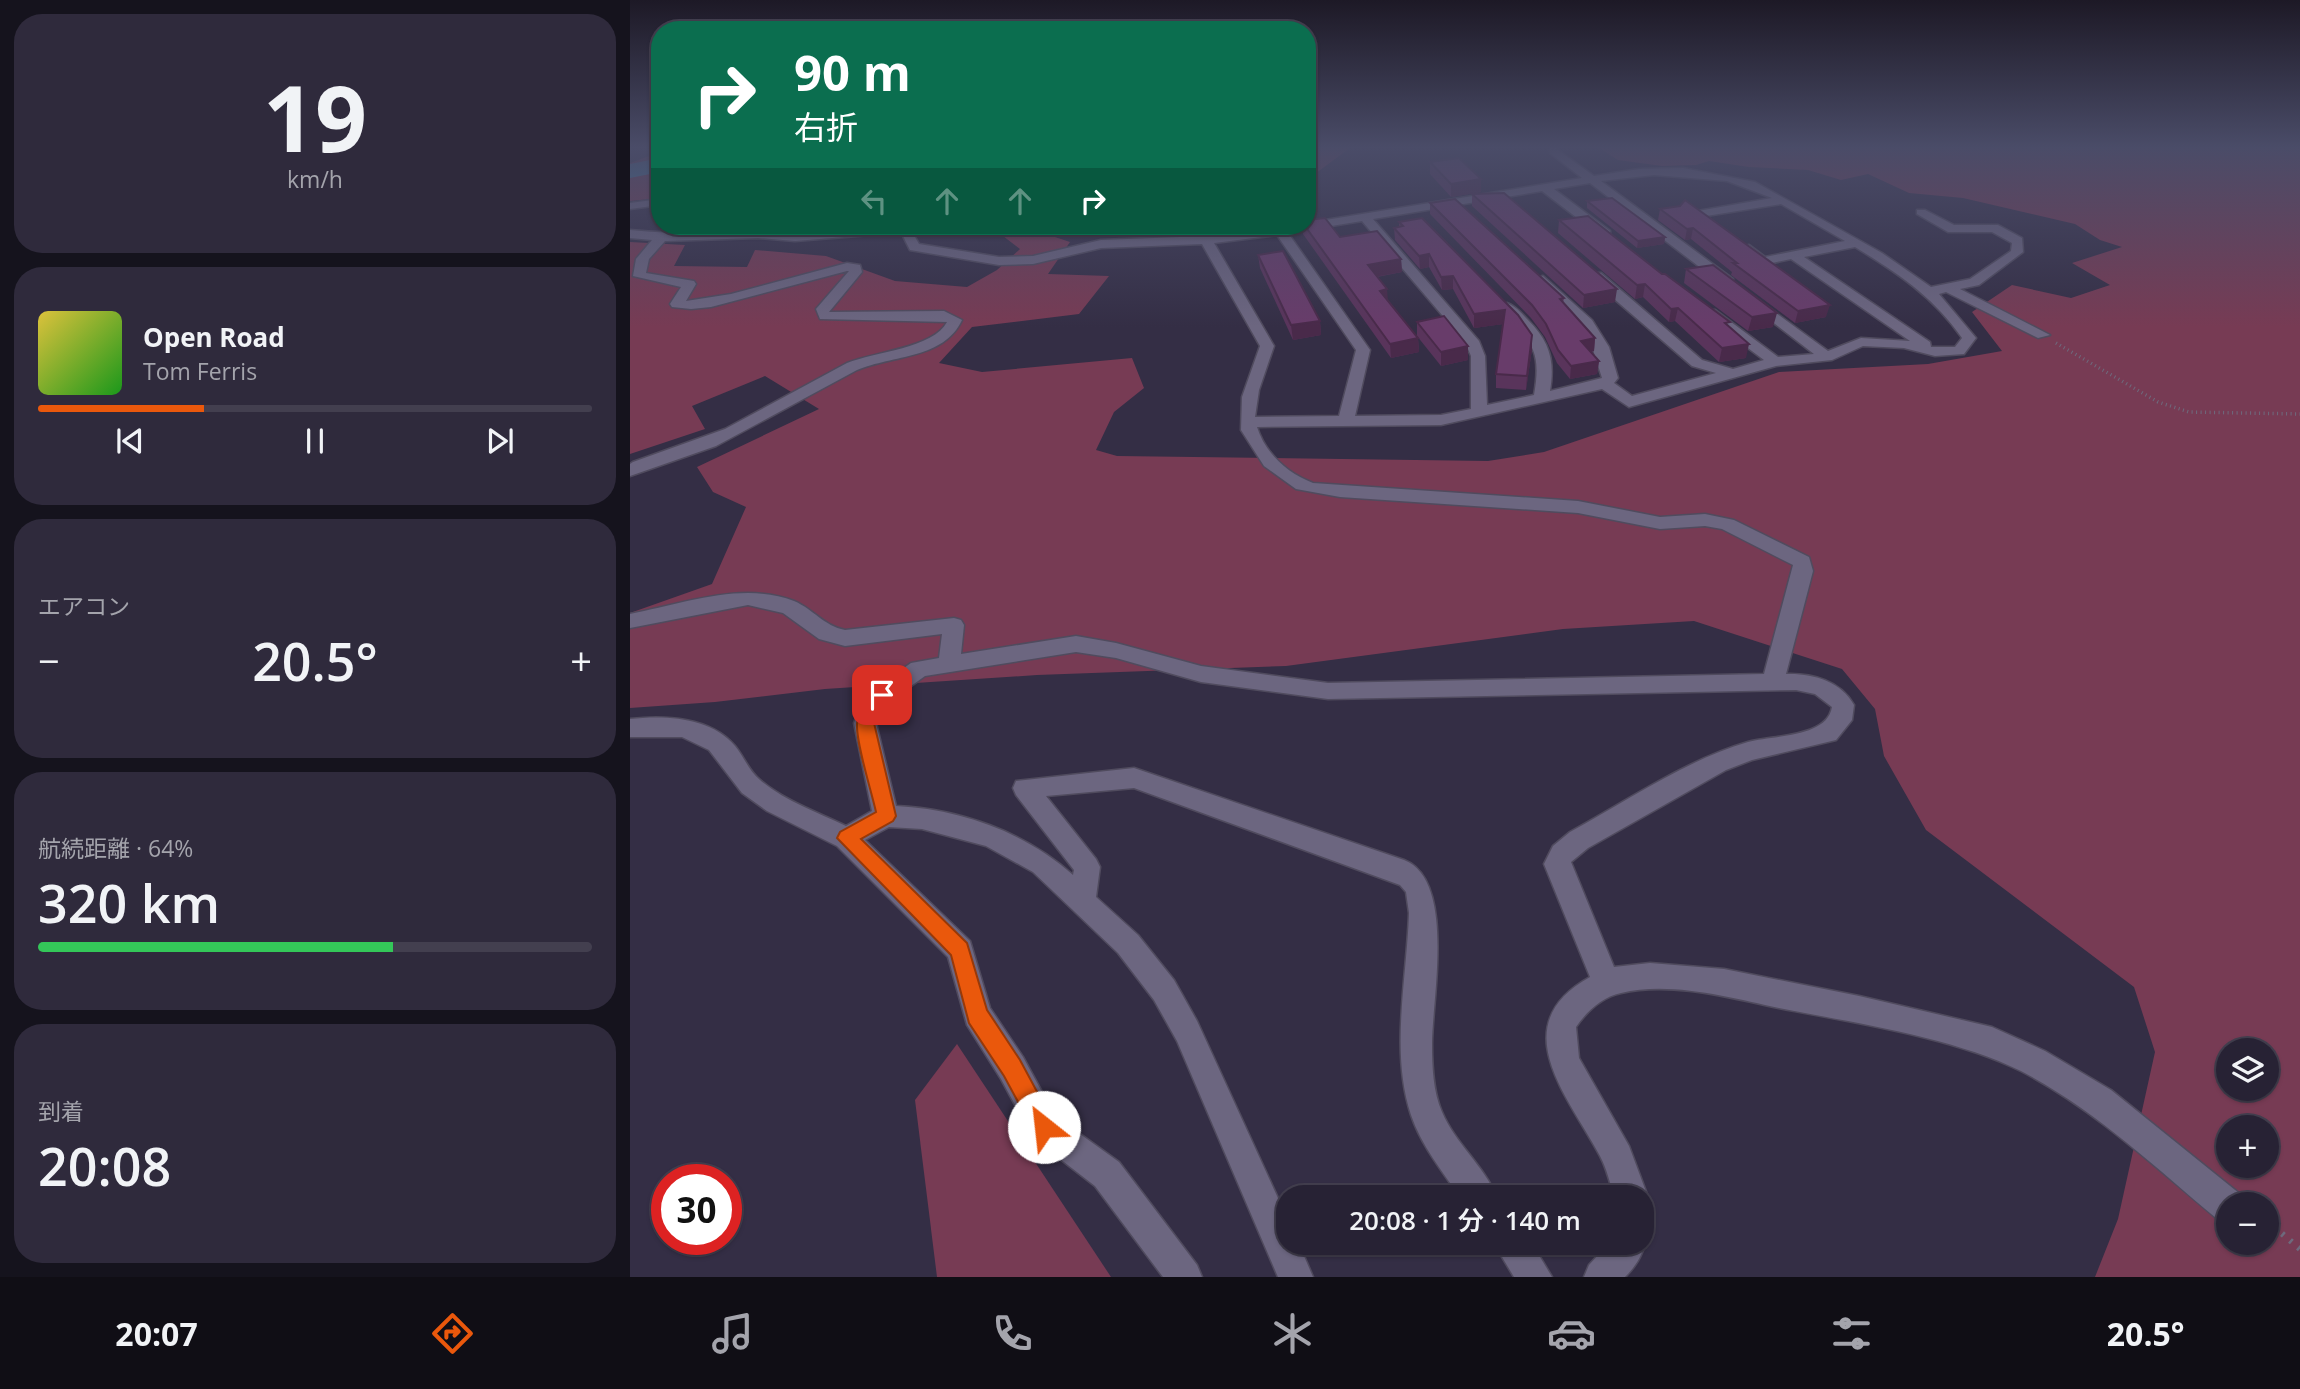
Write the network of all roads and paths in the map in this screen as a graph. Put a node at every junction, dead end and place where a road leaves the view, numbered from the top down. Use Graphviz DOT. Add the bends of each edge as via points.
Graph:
graph roads {
  1 [pos="1452,208"];
  2 [pos="1571,208"];
  3 [pos="1630,208"];
  4 [pos="1735,208"];
  5 [pos="1795,208"];
  6 [pos="1921,212"];
  7 [pos="1365,217"];
  8 [pos="1316,225"];
  9 [pos="630,234"];
  10 [pos="726,235"];
  11 [pos="770,235"];
  12 [pos="811,235"];
  13 [pos="910,235"];
  14 [pos="1247,235"];
  15 [pos="1283,235"];
  16 [pos="662,237"];
  17 [pos="1206,240"];
  18 [pos="1856,243"];
  19 [pos="1621,245"];
  20 [pos="1793,255"];
  21 [pos="1585,265"];
  22 [pos="1527,266"];
  23 [pos="1948,288"];
  24 [pos="1927,292"];
  25 [pos="1498,298"];
  26 [pos="1698,304"];
  27 [pos="2043,335"];
  28 [pos="1935,352"];
  29 [pos="1827,357"];
  30 [pos="1775,362"];
  31 [pos="1731,373"];
  32 [pos="1605,384"];
  33 [pos="1541,398"];
  34 [pos="1479,411"];
  35 [pos="2300,414"];
  36 [pos="1248,422"];
  37 [pos="1346,422"];
  38 [pos="630,471"];
  39 [pos="630,621"];
  40 [pos="949,664"];
  41 [pos="1775,678"];
  42 [pos="630,727"];
  43 [pos="886,816"];
  44 [pos="846,838"];
  45 [pos="1082,900"];
  46 [pos="1607,983"];
  47 [pos="1472,1185"];
  48 [pos="1627,1185"];
  49 [pos="2216,1196"];
  50 [pos="2279,1231"];
  51 [pos="2300,1248"];
  52 [pos="1519,1255"];
  53 [pos="1621,1255"];
  54 [pos="1185,1277"];
  55 [pos="1296,1277"];
  56 [pos="1535,1277"];
  57 [pos="1601,1277"];
  1 -- 7 [label="street"];
  2 -- 19 [label="street"];
  3 -- 29 [label="street"];
  4 -- 20 [label="street" via="1696,214 1763,261"];
  5 -- 18 [label="street"];
  6 -- 23 [label="street" via="1952,229 1994,228 2018,241 2017,252 1978,279"];
  7 -- 8 [label="street"];
  7 -- 34 [label="street" via="1472,341 1478,356"];
  9 -- 16 [label="street"];
  10 -- 16 [label="street"];
  11 -- 12 [label="street"];
  13 -- 17 [label="street" via="914,247 999,261 1033,260 1101,244"];
  14 -- 17 [label="street"];
  15 -- 37 [label="street" via="1363,350"];
  16 -- 38 [label="street" via="640,262 638,272 689,284 677,304 684,306 847,267 856,272 823,309 825,316 944,315 955,320 952,330 936,342 873,358 710,442"];
  17 -- 36 [label="street" via="1268,346 1248,404"];
  18 -- 20 [label="street"];
  18 -- 24 [label="street"];
  20 -- 28 [label="street"];
  21 -- 31 [label="street" via="1697,363"];
  22 -- 32 [label="street" via="1593,328 1607,356 1610,378"];
  23 -- 24 [label="street"];
  23 -- 27 [label="street"];
  24 -- 28 [label="street" via="1969,338 1959,351"];
  25 -- 33 [label="street" via="1544,350 1547,368"];
  26 -- 30 [label="street"];
  27 -- 35 [label="path" via="2158,402 2189,412"];
  28 -- 29 [label="street" via="1904,344 1861,342"];
  29 -- 30 [label="street"];
  30 -- 31 [label="street"];
  31 -- 32 [label="street" via="1629,402"];
  32 -- 33 [label="street"];
  33 -- 34 [label="street"];
  34 -- 37 [label="street" via="1416,422"];
  36 -- 37 [label="street"];
  36 -- 41 [label="street" via="1256,448 1276,469 1304,485 1340,492 1578,507 1660,523 1705,520 1727,524 1802,562"];
  39 -- 40 [label="street" via="748,598 789,607 825,634 845,638 954,625"];
  40 -- 41 [label="street" via="1076,644 1102,645 1177,669 1285,690 1350,692"];
  40 -- 43 [label="street" via="906,676 870,710 865,723 867,737"];
  41 -- 46 [label="street" via="1822,686 1843,705 1841,720 1828,734 1718,763 1579,840 1562,854 1557,864"];
  42 -- 44 [label="street" via="677,728 705,736 724,749 755,791"];
  43 -- 44 [label="street"];
  43 -- 45 [label="street" via="922,818 992,837 1042,864"];
  44 -- 54 [label="street" via="960,950 977,1015 1044,1127 1107,1174"];
  45 -- 47 [label="street" via="1087,867 1025,789 1134,778 1414,879 1423,914 1419,1090 1427,1117"];
  45 -- 55 [label="street" via="1128,944 1164,990 1188,1031"];
  46 -- 48 [label="street" via="1568,1013 1560,1044 1618,1157"];
  46 -- 49 [label="street" via="1631,978 1712,981 1992,1042 2100,1101"];
  50 -- 51 [label="path"];
  52 -- 56 [label="street"];
  53 -- 57 [label="street"];
}
